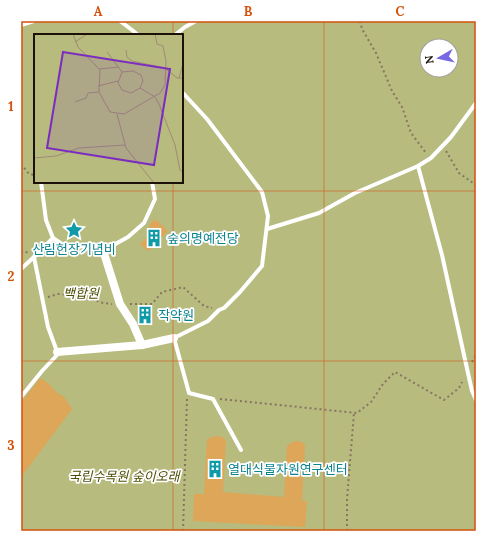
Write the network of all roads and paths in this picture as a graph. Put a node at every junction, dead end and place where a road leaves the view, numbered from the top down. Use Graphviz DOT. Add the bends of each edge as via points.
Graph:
graph roads {
  1 [pos="34,21"];
  2 [pos="120,21"];
  3 [pos="196,21"];
  4 [pos="360,21"];
  5 [pos="21,25"];
  6 [pos="137,34"];
  7 [pos="176,34"];
  8 [pos="183,93"];
  9 [pos="476,103"];
  10 [pos="443,146"];
  11 [pos="431,158"];
  12 [pos="21,164"];
  13 [pos="418,166"];
  14 [pos="34,175"];
  15 [pos="41,183"];
  16 [pos="152,183"];
  17 [pos="476,185"];
  18 [pos="267,229"];
  19 [pos="53,238"];
  20 [pos="102,247"];
  21 [pos="34,258"];
  22 [pos="21,268"];
  23 [pos="43,299"];
  24 [pos="120,304"];
  25 [pos="219,310"];
  26 [pos="174,338"];
  27 [pos="142,345"];
  28 [pos="57,352"];
  29 [pos="476,354"];
  30 [pos="468,371"];
  31 [pos="188,393"];
  32 [pos="21,397"];
  33 [pos="213,399"];
  34 [pos="476,400"];
  35 [pos="354,413"];
  36 [pos="241,450"];
  37 [pos="182,531"];
  38 [pos="347,531"];
  1 -- 5 [label="lane"];
  2 -- 6 [label="lane"];
  3 -- 7 [label="lane"];
  4 -- 11 [label="path" via="402,107 411,133"];
  8 -- 18 [label="lane" via="207,119 262,192 268,216"];
  9 -- 10 [label="lane"];
  10 -- 11 [label="lane"];
  10 -- 17 [label="path" via="459,173"];
  11 -- 13 [label="lane"];
  12 -- 14 [label="path" via="29,174"];
  13 -- 18 [label="lane" via="355,193 318,213"];
  13 -- 30 [label="lane" via="442,254"];
  15 -- 19 [label="lane" via="46,220"];
  16 -- 20 [label="lane" via="155,199 144,223 128,237 110,247"];
  18 -- 25 [label="lane" via="262,266 240,292"];
  19 -- 20 [label="lane" via="65,246"];
  19 -- 21 [label="lane"];
  20 -- 24 [label="street"];
  21 -- 22 [label="lane"];
  21 -- 23 [label="lane"];
  23 -- 24 [label="path" via="66,294 80,295 103,303"];
  23 -- 28 [label="lane" via="48,327"];
  24 -- 25 [label="path" via="152,304 162,292 183,287 204,306"];
  24 -- 27 [label="street"];
  25 -- 26 [label="lane" via="208,321"];
  26 -- 27 [label="street"];
  26 -- 31 [label="lane"];
  27 -- 28 [label="street"];
  28 -- 32 [label="lane" via="58,354"];
  29 -- 30 [label="path"];
  30 -- 34 [label="lane"];
  30 -- 35 [label="path" via="459,388 444,400 395,372 371,402"];
  31 -- 33 [label="lane"];
  31 -- 37 [label="path"];
  33 -- 35 [label="path"];
  33 -- 36 [label="lane"];
  35 -- 38 [label="path"];
}
